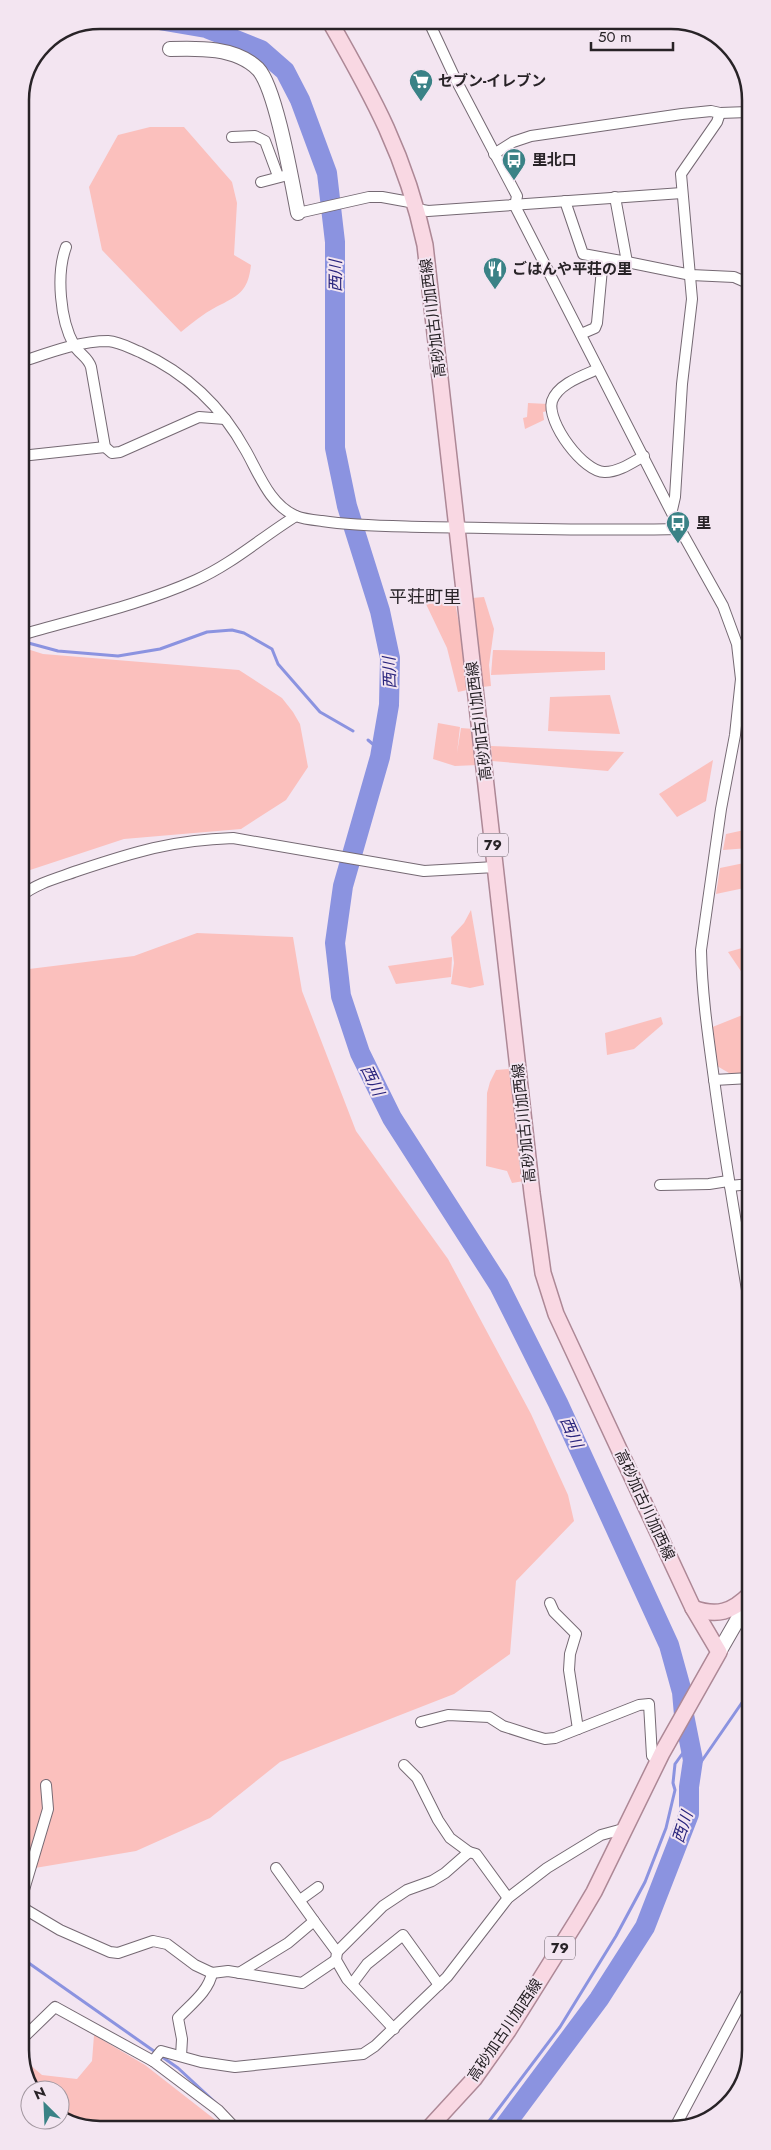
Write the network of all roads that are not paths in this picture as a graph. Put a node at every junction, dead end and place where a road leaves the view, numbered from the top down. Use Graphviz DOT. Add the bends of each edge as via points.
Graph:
graph roads {
  1 [pos="334,29"];
  2 [pos="432,29"];
  3 [pos="170,49"];
  4 [pos="742,112"];
  5 [pos="720,113"];
  6 [pos="232,137"];
  7 [pos="494,154"];
  8 [pos="284,176"];
  9 [pos="261,182"];
  10 [pos="682,193"];
  11 [pos="616,197"];
  12 [pos="565,201"];
  13 [pos="416,206"];
  14 [pos="515,206"];
  15 [pos="301,212"];
  16 [pos="66,246"];
  17 [pos="603,258"];
  18 [pos="628,262"];
  19 [pos="692,275"];
  20 [pos="742,281"];
  21 [pos="581,334"];
  22 [pos="74,346"];
  23 [pos="29,359"];
  24 [pos="598,368"];
  25 [pos="225,419"];
  26 [pos="104,447"];
  27 [pos="29,455"];
  28 [pos="644,456"];
  29 [pos="672,510"];
  30 [pos="296,516"];
  31 [pos="457,527"];
  32 [pos="680,529"];
  33 [pos="29,633"];
  34 [pos="742,665"];
  35 [pos="742,694"];
  36 [pos="495,867"];
  37 [pos="29,891"];
  38 [pos="742,1078"];
  39 [pos="714,1080"];
  40 [pos="729,1184"];
  41 [pos="742,1184"];
  42 [pos="660,1185"];
  43 [pos="742,1261"];
  44 [pos="742,1600"];
  45 [pos="550,1603"];
  46 [pos="693,1608"];
  47 [pos="742,1612"];
  48 [pos="719,1652"];
  49 [pos="421,1722"];
  50 [pos="578,1730"];
  51 [pos="661,1756"];
  52 [pos="404,1765"];
  53 [pos="46,1785"];
  54 [pos="623,1829"];
  55 [pos="469,1852"];
  56 [pos="276,1868"];
  57 [pos="29,1873"];
  58 [pos="318,1887"];
  59 [pos="508,1898"];
  60 [pos="300,1900"];
  61 [pos="29,1912"];
  62 [pos="314,1922"];
  63 [pos="337,1956"];
  64 [pos="212,1973"];
  65 [pos="239,1973"];
  66 [pos="352,1984"];
  67 [pos="439,1985"];
  68 [pos="742,2001"];
  69 [pos="394,2029"];
  70 [pos="29,2032"];
  71 [pos="180,2056"];
  72 [pos="153,2061"];
  73 [pos="228,2121"];
  74 [pos="435,2121"];
  75 [pos="678,2121"];
  1 -- 13 [label="main road, 高砂加古川加西線 / 79" via="386,124"];
  2 -- 7 [label="street"];
  3 -- 8 [label="main road" via="212,50 235,56 258,70 275,108"];
  4 -- 5 [label="street"];
  5 -- 7 [label="street" via="682,114 531,136"];
  5 -- 10 [label="street" via="681,174"];
  6 -- 8 [label="street" via="255,136 265,141"];
  7 -- 14 [label="street" via="517,196"];
  8 -- 9 [label="street"];
  8 -- 15 [label="main road"];
  10 -- 11 [label="street"];
  10 -- 19 [label="street"];
  11 -- 12 [label="street"];
  11 -- 18 [label="street"];
  12 -- 14 [label="street"];
  12 -- 17 [label="street" via="584,254"];
  13 -- 14 [label="street" via="428,211"];
  13 -- 15 [label="street" via="382,197 342,201"];
  13 -- 31 [label="main road, 高砂加古川加西線 / 79" via="429,279"];
  14 -- 21 [label="street"];
  16 -- 22 [label="street" via="62,257 61,301"];
  17 -- 18 [label="street"];
  17 -- 21 [label="street" via="597,323 595,328"];
  18 -- 19 [label="street"];
  19 -- 20 [label="street" via="734,277"];
  19 -- 29 [label="street" via="690,334 682,384"];
  21 -- 24 [label="street"];
  22 -- 23 [label="street"];
  22 -- 25 [label="street" via="111,341 152,358 189,381"];
  22 -- 26 [label="street" via="91,367"];
  24 -- 28 [label="street"];
  24 -- 28 [label="street" via="557,392 552,402 555,425 570,447 597,471 620,468"];
  25 -- 26 [label="street" via="199,418 120,452 112,453"];
  25 -- 30 [label="street" via="267,490 281,507"];
  26 -- 27 [label="street"];
  28 -- 29 [label="street"];
  29 -- 32 [label="street"];
  30 -- 31 [label="street" via="330,523"];
  30 -- 33 [label="street" via="196,580"];
  31 -- 32 [label="street"];
  31 -- 36 [label="main road, 高砂加古川加西線 / 79"];
  32 -- 34 [label="street" via="723,606"];
  35 -- 39 [label="street" via="721,809 701,950 702,1002"];
  36 -- 37 [label="street" via="424,871 233,838 147,848 44,882"];
  36 -- 46 [label="main road, 高砂加古川加西線 / 79" via="542,1273 556,1314"];
  38 -- 39 [label="street"];
  39 -- 40 [label="street"];
  40 -- 41 [label="street"];
  40 -- 42 [label="street"];
  40 -- 43 [label="street"];
  44 -- 46 [label="main road" via="725,1612 704,1612"];
  45 -- 50 [label="street" via="554,1612 576,1634 569,1670"];
  46 -- 48 [label="main road, 高砂加古川加西線 / 79"];
  47 -- 48 [label="main road"];
  48 -- 51 [label="main road, 高砂加古川加西線 / 79"];
  49 -- 50 [label="street" via="448,1715 488,1717 503,1726 545,1739"];
  50 -- 51 [label="street" via="649,1704 652,1756"];
  51 -- 54 [label="main road, 高砂加古川加西線 / 79"];
  52 -- 55 [label="street" via="416,1778 447,1834"];
  53 -- 57 [label="street" via="48,1809"];
  54 -- 59 [label="street" via="602,1835 547,1868"];
  54 -- 74 [label="main road, 高砂加古川加西線 / 79" via="594,1892 508,2031 474,2079"];
  55 -- 59 [label="street" via="480,1860"];
  55 -- 63 [label="street" via="445,1874 407,1890 383,1906"];
  56 -- 60 [label="street"];
  58 -- 60 [label="street"];
  59 -- 67 [label="street"];
  60 -- 62 [label="street"];
  61 -- 64 [label="street" via="60,1930 110,1952 118,1953 153,1941 167,1944"];
  62 -- 63 [label="street"];
  62 -- 65 [label="street"];
  63 -- 65 [label="street" via="302,1983"];
  63 -- 66 [label="street"];
  64 -- 65 [label="street"];
  64 -- 71 [label="street" via="198,1998 178,2018 182,2039"];
  66 -- 67 [label="street" via="367,1964 403,1935"];
  66 -- 69 [label="street"];
  67 -- 69 [label="street"];
  68 -- 75 [label="street"];
  69 -- 71 [label="street" via="363,2054 346,2057 235,2067"];
  70 -- 72 [label="street" via="55,2008"];
  71 -- 72 [label="street" via="161,2051"];
  72 -- 73 [label="street"];
}
